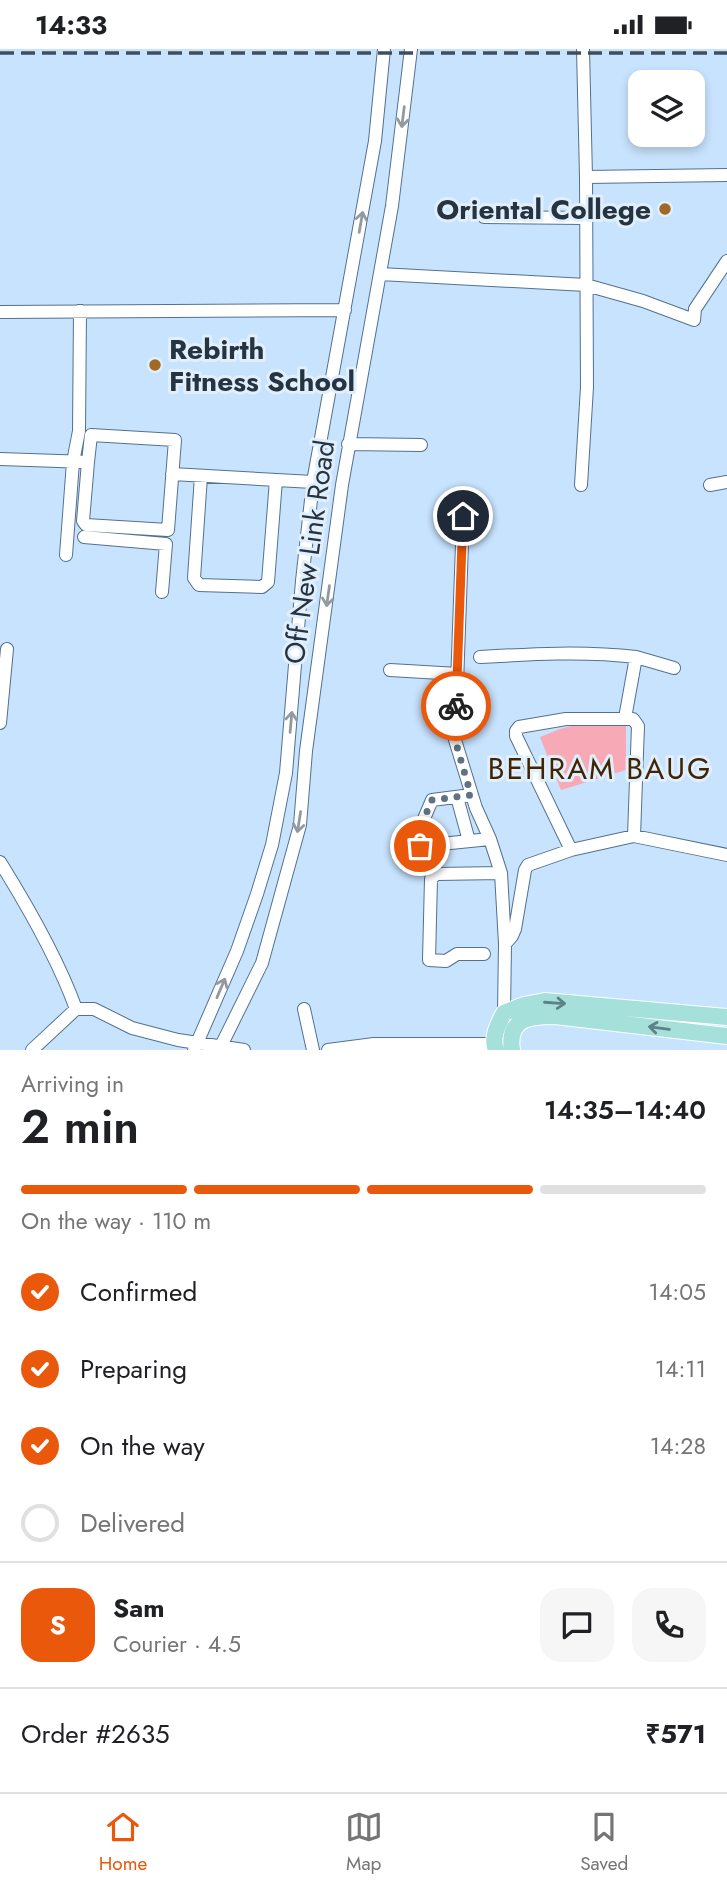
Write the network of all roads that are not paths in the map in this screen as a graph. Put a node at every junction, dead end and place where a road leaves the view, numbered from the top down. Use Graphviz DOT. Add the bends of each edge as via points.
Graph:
graph roads {
  1 [pos="384,49"];
  2 [pos="411,49"];
  3 [pos="583,49"];
  4 [pos="727,175"];
  5 [pos="586,177"];
  6 [pos="484,217"];
  7 [pos="586,218"];
  8 [pos="727,261"];
  9 [pos="380,274"];
  10 [pos="586,285"];
  11 [pos="345,310"];
  12 [pos="0,311"];
  13 [pos="80,311"];
  14 [pos="348,444"];
  15 [pos="422,445"];
  16 [pos="0,459"];
  17 [pos="74,462"];
  18 [pos="88,462"];
  19 [pos="172,474"];
  20 [pos="201,476"];
  21 [pos="276,480"];
  22 [pos="313,482"];
  23 [pos="727,482"];
  24 [pos="581,485"];
  25 [pos="710,485"];
  26 [pos="463,516"];
  27 [pos="168,530"];
  28 [pos="84,537"];
  29 [pos="166,544"];
  30 [pos="66,555"];
  31 [pos="162,592"];
  32 [pos="7,649"];
  33 [pos="480,657"];
  34 [pos="636,657"];
  35 [pos="674,668"];
  36 [pos="390,670"];
  37 [pos="457,674"];
  38 [pos="625,718"];
  39 [pos="0,723"];
  40 [pos="471,795"];
  41 [pos="457,797"];
  42 [pos="634,836"];
  43 [pos="491,839"];
  44 [pos="469,841"];
  45 [pos="571,850"];
  46 [pos="727,855"];
  47 [pos="0,862"];
  48 [pos="501,873"];
  49 [pos="505,944"];
  50 [pos="484,954"];
  51 [pos="76,1009"];
  52 [pos="304,1009"];
  53 [pos="503,1013"];
  54 [pos="727,1017"];
  55 [pos="516,1025"];
  56 [pos="727,1036"];
  57 [pos="196,1046"];
  58 [pos="495,1047"];
  59 [pos="220,1048"];
  60 [pos="355,1048"];
  61 [pos="32,1050"];
  62 [pos="244,1050"];
  63 [pos="313,1050"];
  64 [pos="328,1050"];
  65 [pos="512,1050"];
  11 -- 1 [label="street, Off New Link Road, one-way" via="376,141"];
  2 -- 9 [label="street, Off New Link Road, one-way"];
  3 -- 5 [label="street"];
  4 -- 5 [label="street"];
  5 -- 7 [label="street"];
  6 -- 7 [label="street"];
  7 -- 10 [label="street"];
  8 -- 10 [label="street" via="695,309 694,320"];
  9 -- 10 [label="street"];
  9 -- 14 [label="street, Off New Link Road"];
  10 -- 24 [label="street" via="587,387"];
  11 -- 13 [label="street"];
  11 -- 22 [label="street, Off New Link Road"];
  12 -- 13 [label="street"];
  13 -- 17 [label="street" via="79,431"];
  14 -- 15 [label="street"];
  14 -- 59 [label="street, Off New Link Road, one-way" via="300,825 262,963"];
  16 -- 17 [label="street"];
  17 -- 18 [label="street"];
  17 -- 30 [label="street"];
  18 -- 19 [label="street" via="91,435 175,440"];
  18 -- 27 [label="street" via="86,525"];
  19 -- 20 [label="street"];
  19 -- 27 [label="street"];
  20 -- 21 [label="street"];
  20 -- 21 [label="street" via="194,578 199,585 262,587 268,582"];
  21 -- 22 [label="street"];
  57 -- 22 [label="street, Off New Link Road, one-way" via="237,951 272,845 286,773"];
  23 -- 25 [label="street"];
  26 -- 37 [label="street"];
  27 -- 29 [label="street"];
  28 -- 29 [label="street"];
  29 -- 31 [label="street"];
  32 -- 39 [label="street"];
  33 -- 34 [label="street" via="565,653"];
  34 -- 35 [label="street"];
  34 -- 38 [label="street"];
  36 -- 37 [label="street"];
  37 -- 40 [label="street" via="455,740"];
  38 -- 42 [label="street" via="634,719 638,726"];
  38 -- 45 [label="street" via="566,719 519,726 516,731"];
  40 -- 41 [label="street"];
  40 -- 43 [label="street"];
  41 -- 44 [label="street"];
  41 -- 44 [label="street" via="432,800 418,835 419,845"];
  42 -- 45 [label="street"];
  42 -- 46 [label="street"];
  43 -- 44 [label="street"];
  43 -- 48 [label="street"];
  45 -- 49 [label="street" via="525,870 515,929"];
  47 -- 51 [label="street" via="62,974"];
  48 -- 49 [label="street"];
  48 -- 50 [label="street" via="436,874 431,879 429,960"];
  49 -- 53 [label="street"];
  51 -- 57 [label="street" via="94,1009 132,1028"];
  51 -- 61 [label="street"];
  52 -- 63 [label="street"];
  53 -- 54 [label="main road, one-way" via="545,1001"];
  53 -- 55 [label="street"];
  53 -- 58 [label="main road"];
  56 -- 55 [label="main road, one-way" via="555,1016 535,1016"];
  55 -- 65 [label="main road"];
  57 -- 59 [label="street"];
  58 -- 60 [label="street" via="374,1044"];
  59 -- 62 [label="street"];
  60 -- 64 [label="street"];
}
